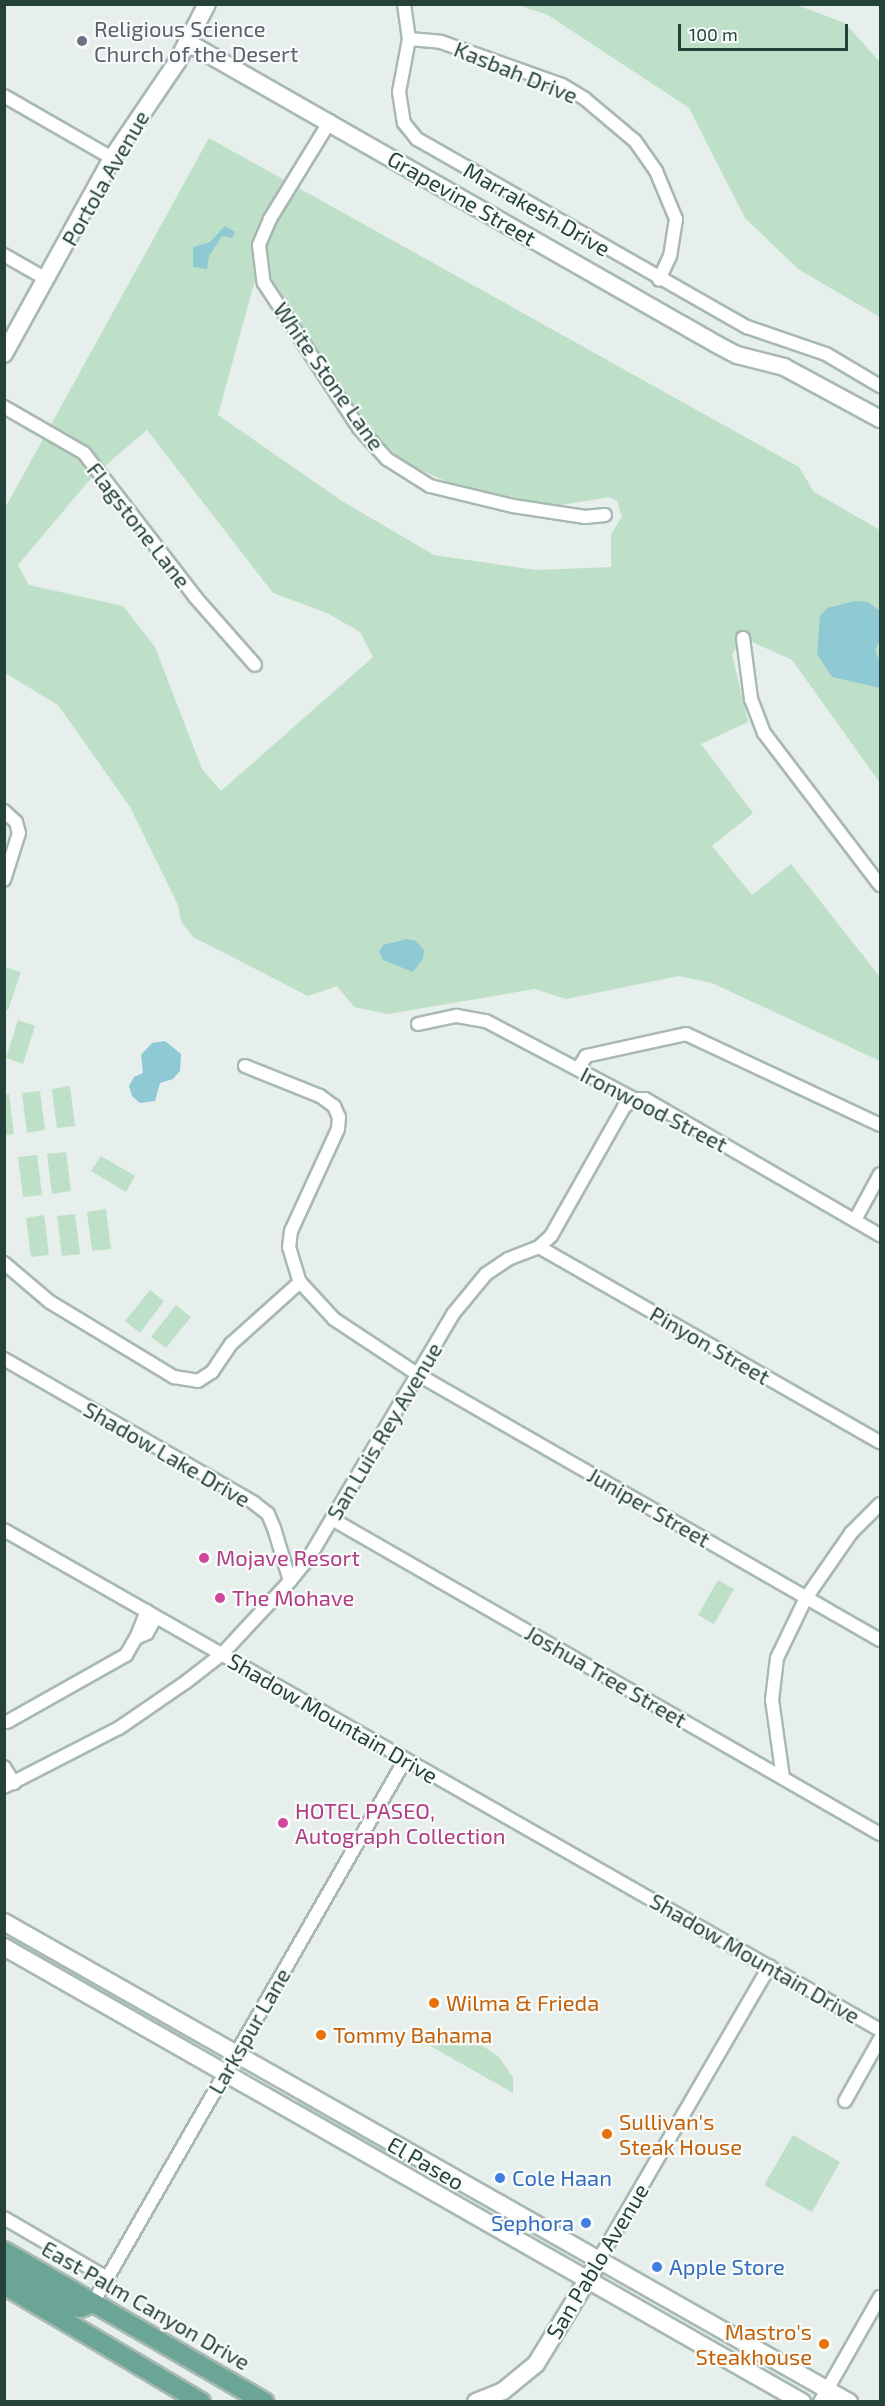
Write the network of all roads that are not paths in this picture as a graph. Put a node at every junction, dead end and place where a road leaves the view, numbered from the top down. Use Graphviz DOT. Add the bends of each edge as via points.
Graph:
graph roads {
  1 [pos="207,4"];
  2 [pos="404,4"];
  3 [pos="409,39"];
  4 [pos="187,42"];
  5 [pos="4,96"];
  6 [pos="330,121"];
  7 [pos="112,158"];
  8 [pos="4,255"];
  9 [pos="46,279"];
  10 [pos="659,280"];
  11 [pos="4,354"];
  12 [pos="880,386"];
  13 [pos="4,407"];
  14 [pos="880,419"];
  15 [pos="605,515"];
  16 [pos="742,638"];
  17 [pos="255,665"];
  18 [pos="4,811"];
  19 [pos="4,880"];
  20 [pos="880,885"];
  21 [pos="418,1024"];
  22 [pos="245,1066"];
  23 [pos="578,1069"];
  24 [pos="634,1099"];
  25 [pos="880,1125"];
  26 [pos="880,1174"];
  27 [pos="855,1220"];
  28 [pos="880,1235"];
  29 [pos="539,1247"];
  30 [pos="4,1263"];
  31 [pos="300,1282"];
  32 [pos="4,1359"];
  33 [pos="417,1374"];
  34 [pos="880,1442"];
  35 [pos="880,1504"];
  36 [pos="332,1519"];
  37 [pos="4,1530"];
  38 [pos="290,1581"];
  39 [pos="806,1598"];
  40 [pos="152,1614"];
  41 [pos="880,1640"];
  42 [pos="222,1654"];
  43 [pos="5,1724"];
  44 [pos="405,1760"];
  45 [pos="4,1767"];
  46 [pos="783,1778"];
  47 [pos="9,1785"];
  48 [pos="880,1834"];
  49 [pos="4,1922"];
  50 [pos="4,1947"];
  51 [pos="770,1966"];
  52 [pos="880,2030"];
  53 [pos="880,2039"];
  54 [pos="235,2054"];
  55 [pos="244,2069"];
  56 [pos="225,2072"];
  57 [pos="845,2101"];
  58 [pos="332,2109"];
  59 [pos="416,2157"];
  60 [pos="441,2171"];
  61 [pos="407,2175"];
  62 [pos="431,2189"];
  63 [pos="4,2218"];
  64 [pos="4,2251"];
  65 [pos="598,2261"];
  66 [pos="4,2270"];
  67 [pos="588,2278"];
  68 [pos="109,2279"];
  69 [pos="4,2285"];
  70 [pos="880,2296"];
  71 [pos="93,2303"];
  72 [pos="504,2396"];
  73 [pos="823,2396"];
  74 [pos="201,2402"];
  75 [pos="264,2402"];
  76 [pos="476,2402"];
  77 [pos="802,2402"];
  78 [pos="849,2402"];
  1 -- 4 [label="street, Portola Avenue"];
  2 -- 3 [label="street, Marrakesh Drive"];
  3 -- 10 [label="street, Marrakesh Drive" via="399,92 404,123 417,139"];
  3 -- 10 [label="street, Kasbah Drive" via="441,42 562,85 635,141 656,171 676,219 670,256"];
  4 -- 6 [label="street, Grapevine Street"];
  4 -- 7 [label="street, Portola Avenue"];
  5 -- 7 [label="street"];
  6 -- 14 [label="street, Grapevine Street" via="737,355 784,367"];
  6 -- 15 [label="street, White Stone Lane" via="270,219 259,245 264,283 359,428 387,459 430,486 513,506 585,517"];
  7 -- 9 [label="street, Portola Avenue"];
  8 -- 9 [label="street"];
  9 -- 11 [label="street, Portola Avenue"];
  10 -- 12 [label="street, Marrakesh Drive" via="747,327 826,354"];
  13 -- 17 [label="street, Flagstone Lane" via="84,453 196,598"];
  16 -- 20 [label="street" via="751,699 764,733"];
  18 -- 19 [label="street" via="16,822 19,833"];
  21 -- 23 [label="street, Ironwood Street" via="457,1016 486,1021"];
  22 -- 31 [label="street" via="320,1096 334,1106 339,1117 338,1129 291,1231 291,1256"];
  23 -- 24 [label="street, Ironwood Street"];
  23 -- 25 [label="street" via="586,1056 686,1034"];
  24 -- 27 [label="street, Ironwood Street" via="645,1099"];
  24 -- 29 [label="street, San Luis Rey Avenue" via="624,1107 551,1236"];
  26 -- 27 [label="street"];
  27 -- 28 [label="street, Ironwood Street"];
  29 -- 33 [label="street, San Luis Rey Avenue" via="508,1259 486,1274 453,1314"];
  29 -- 34 [label="street, Pinyon Street"];
  30 -- 31 [label="street" via="50,1302 174,1377 198,1381 212,1372 231,1344"];
  31 -- 33 [label="street, Juniper Street" via="334,1319"];
  32 -- 38 [label="street, Shadow Lake Drive" via="254,1503 271,1521"];
  33 -- 36 [label="street, San Luis Rey Avenue"];
  33 -- 39 [label="street, Juniper Street"];
  35 -- 39 [label="street" via="851,1533"];
  36 -- 38 [label="street, San Luis Rey Avenue"];
  36 -- 46 [label="street, Joshua Tree Street"];
  37 -- 40 [label="street, Shadow Mountain Drive"];
  38 -- 42 [label="street, San Luis Rey Avenue"];
  39 -- 41 [label="street, Juniper Street"];
  39 -- 46 [label="street" via="786,1634 772,1681 775,1740"];
  40 -- 42 [label="street, Shadow Mountain Drive"];
  40 -- 43 [label="street" via="147,1634 136,1638 126,1655"];
  42 -- 44 [label="street, Shadow Mountain Drive"];
  42 -- 47 [label="street, San Luis Rey Avenue" via="119,1728"];
  44 -- 51 [label="street, Shadow Mountain Drive"];
  44 -- 54 [label="street, Larkspur Lane"];
  45 -- 47 [label="street"];
  46 -- 48 [label="street, Joshua Tree Street"];
  49 -- 54 [label="street, El Paseo"];
  50 -- 56 [label="street, El Paseo"];
  51 -- 52 [label="street, Shadow Mountain Drive"];
  51 -- 65 [label="street, San Pablo Avenue"];
  53 -- 57 [label="street"];
  54 -- 56 [label="street, Larkspur Lane"];
  54 -- 58 [label="street, El Paseo"];
  55 -- 58 [label="street" via="299,2100"];
  56 -- 61 [label="street, El Paseo"];
  56 -- 68 [label="street, Larkspur Lane"];
  58 -- 59 [label="street, El Paseo"];
  59 -- 60 [label="street, El Paseo"];
  59 -- 61 [label="street" via="417,2169"];
  60 -- 62 [label="street" via="429,2175"];
  60 -- 65 [label="street, El Paseo"];
  61 -- 62 [label="street, El Paseo"];
  62 -- 67 [label="street, El Paseo"];
  63 -- 68 [label="street"];
  64 -- 71 [label="main road, East Palm Canyon Drive"];
  65 -- 67 [label="street, San Pablo Avenue"];
  65 -- 73 [label="street, El Paseo"];
  66 -- 71 [label="main road" via="67,2305 81,2308"];
  67 -- 72 [label="street, San Pablo Avenue" via="536,2364"];
  67 -- 77 [label="street, El Paseo"];
  68 -- 71 [label="street, Larkspur Lane"];
  69 -- 74 [label="main road"];
  70 -- 73 [label="street"];
  71 -- 75 [label="main road, East Palm Canyon Drive"];
  72 -- 76 [label="street, San Pablo Avenue"];
  73 -- 78 [label="street, El Paseo"];
}
